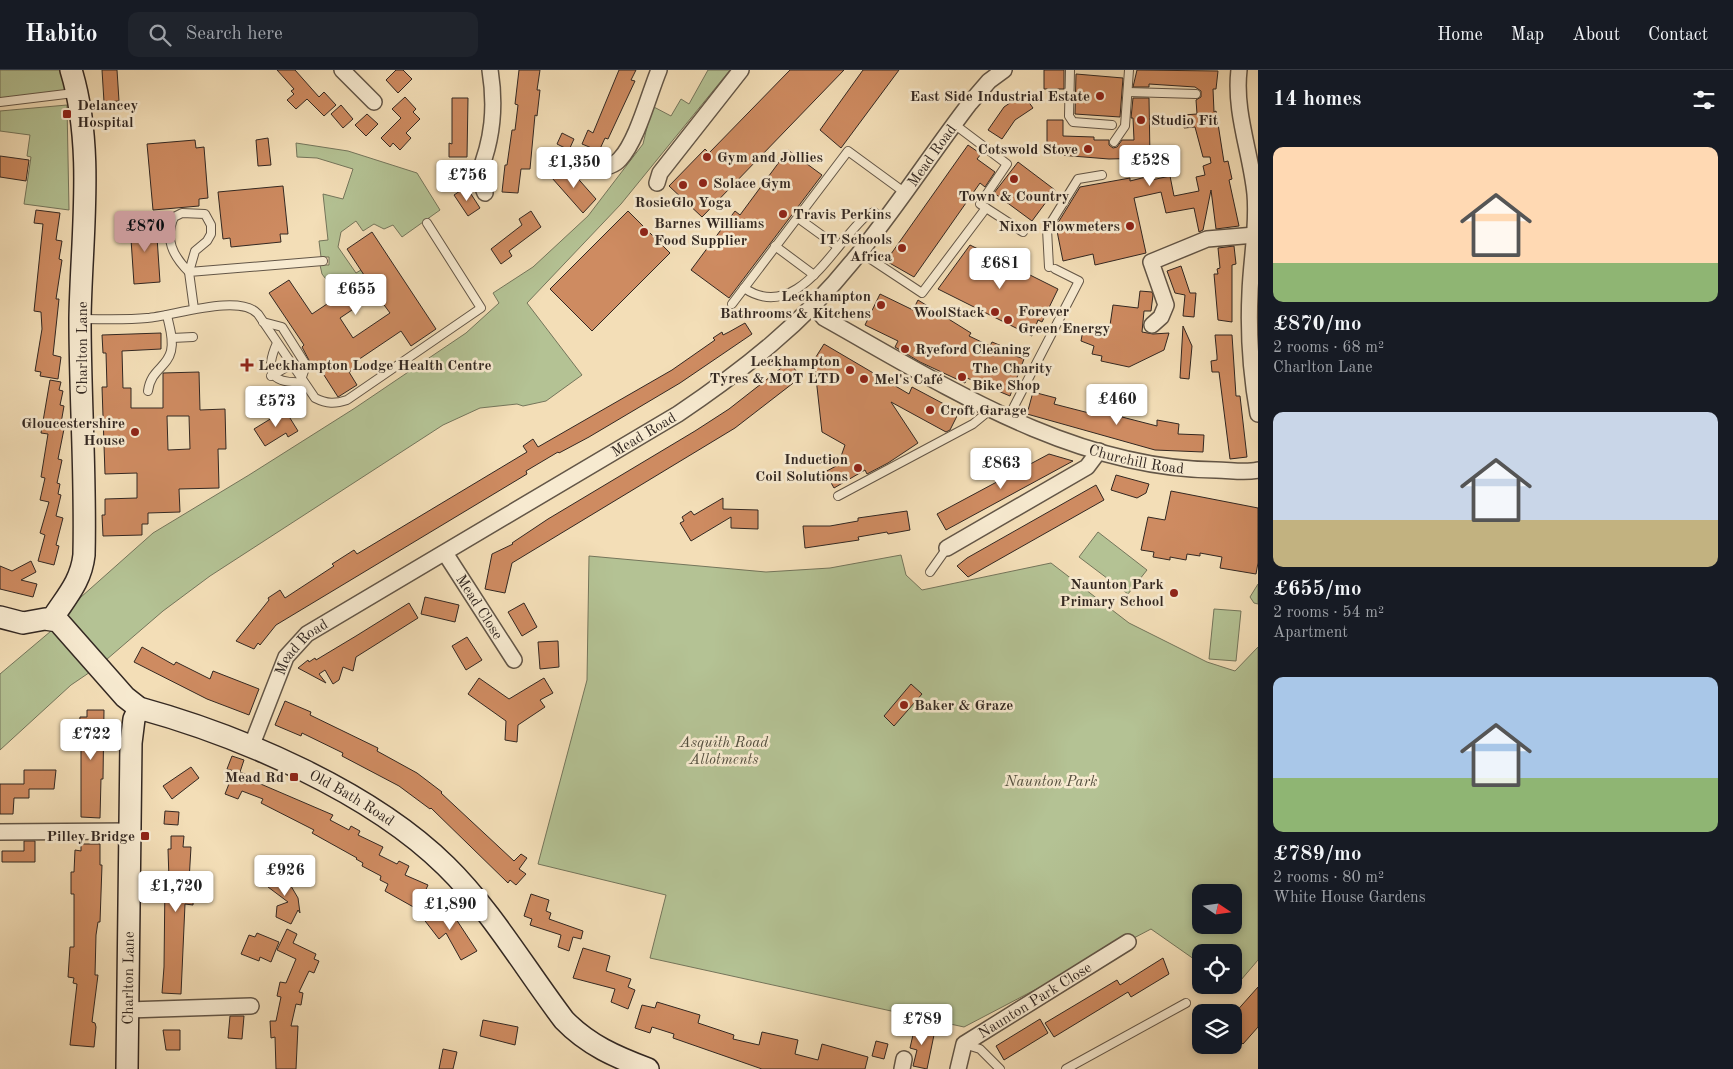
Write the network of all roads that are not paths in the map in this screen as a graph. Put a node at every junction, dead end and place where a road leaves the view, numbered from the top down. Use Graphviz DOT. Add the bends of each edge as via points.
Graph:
graph roads {
  1 [pos="70,70"];
  2 [pos="342,70"];
  3 [pos="490,70"];
  4 [pos="659,70"];
  5 [pos="741,70"];
  6 [pos="1004,70"];
  7 [pos="1070,70"];
  8 [pos="1129,70"];
  9 [pos="1239,70"];
  10 [pos="1128,92"];
  11 [pos="76,93"];
  12 [pos="1196,94"];
  13 [pos="0,102"];
  14 [pos="374,102"];
  15 [pos="954,124"];
  16 [pos="1112,125"];
  17 [pos="1114,142"];
  18 [pos="582,157"];
  19 [pos="1102,175"];
  20 [pos="656,183"];
  21 [pos="904,192"];
  22 [pos="485,193"];
  23 [pos="986,208"];
  24 [pos="798,218"];
  25 [pos="884,219"];
  26 [pos="427,223"];
  27 [pos="1023,232"];
  28 [pos="1255,235"];
  29 [pos="775,246"];
  30 [pos="838,247"];
  31 [pos="860,252"];
  32 [pos="323,261"];
  33 [pos="189,272"];
  34 [pos="814,275"];
  35 [pos="744,288"];
  36 [pos="732,304"];
  37 [pos="812,305"];
  38 [pos="194,309"];
  39 [pos="167,315"];
  40 [pos="80,319"];
  41 [pos="263,322"];
  42 [pos="1152,325"];
  43 [pos="193,337"];
  44 [pos="172,338"];
  45 [pos="277,343"];
  46 [pos="1254,348"];
  47 [pos="303,356"];
  48 [pos="291,365"];
  49 [pos="271,375"];
  50 [pos="302,381"];
  51 [pos="148,391"];
  52 [pos="990,410"];
  53 [pos="1258,414"];
  54 [pos="1008,418"];
  55 [pos="1099,451"];
  56 [pos="1258,470"];
  57 [pos="838,496"];
  58 [pos="947,548"];
  59 [pos="445,552"];
  60 [pos="930,572"];
  61 [pos="0,617"];
  62 [pos="52,619"];
  63 [pos="514,660"];
  64 [pos="139,708"];
  65 [pos="251,747"];
  66 [pos="130,831"];
  67 [pos="0,832"];
  68 [pos="1128,942"];
  69 [pos="1186,1003"];
  70 [pos="251,1006"];
  71 [pos="128,1010"];
  72 [pos="964,1044"];
  73 [pos="127,1069"];
  74 [pos="648,1069"];
  75 [pos="958,1069"];
  76 [pos="1000,1069"];
  77 [pos="1066,1069"];
  1 -- 11 [label="street, Charlton Lane"];
  2 -- 14 [label="street"];
  3 -- 22 [label="street" via="494,97 488,150 472,174"];
  4 -- 18 [label="street" via="620,160 610,166 595,168"];
  5 -- 20 [label="street" via="660,173"];
  6 -- 15 [label="street, Mead Road" via="979,92"];
  7 -- 16 [label="lane" via="1069,116 1073,122"];
  8 -- 10 [label="lane"];
  9 -- 28 [label="street" via="1239,106 1255,194"];
  10 -- 12 [label="lane"];
  10 -- 17 [label="lane" via="1125,126"];
  11 -- 13 [label="lane"];
  11 -- 40 [label="street, Charlton Lane" via="83,141"];
  15 -- 21 [label="street, Mead Road"];
  15 -- 23 [label="lane" via="1007,164 980,204"];
  19 -- 54 [label="lane" via="1078,179 1047,229 1052,268 1079,281"];
  21 -- 24 [label="lane" via="848,151"];
  21 -- 25 [label="street, Mead Road"];
  23 -- 27 [label="lane"];
  23 -- 31 [label="lane" via="922,293"];
  24 -- 29 [label="lane"];
  24 -- 30 [label="lane"];
  25 -- 30 [label="lane" via="871,212"];
  25 -- 31 [label="street, Mead Road"];
  26 -- 50 [label="lane" via="481,308 347,400 337,404 326,403 315,398"];
  28 -- 42 [label="street" via="1207,240 1151,262 1166,305 1161,317"];
  28 -- 46 [label="street" via="1250,292"];
  29 -- 34 [label="lane"];
  29 -- 35 [label="lane"];
  30 -- 34 [label="lane"];
  31 -- 37 [label="street, Mead Road"];
  32 -- 33 [label="lane"];
  33 -- 33 [label="lane" via="173,254 171,223 178,215 201,213 209,218 211,234 195,251"];
  33 -- 38 [label="lane"];
  34 -- 35 [label="lane" via="807,283 778,297 764,298"];
  35 -- 36 [label="lane"];
  37 -- 52 [label="street, Churchill Road" via="824,318"];
  37 -- 59 [label="street, Mead Road" via="757,358 678,414"];
  38 -- 39 [label="lane"];
  38 -- 41 [label="lane" via="247,306"];
  39 -- 40 [label="lane" via="128,320"];
  39 -- 44 [label="lane"];
  40 -- 62 [label="street, Charlton Lane" via="84,555 76,586"];
  41 -- 45 [label="lane"];
  41 -- 47 [label="lane" via="282,327"];
  43 -- 44 [label="lane"];
  44 -- 51 [label="lane" via="170,354 152,376"];
  45 -- 48 [label="lane"];
  45 -- 49 [label="lane" via="270,364"];
  46 -- 53 [label="street"];
  47 -- 48 [label="lane"];
  47 -- 50 [label="lane" via="306,365"];
  48 -- 49 [label="lane"];
  48 -- 50 [label="lane"];
  49 -- 50 [label="lane" via="279,381"];
  52 -- 54 [label="street, Churchill Road"];
  52 -- 57 [label="lane" via="973,424"];
  54 -- 55 [label="street, Churchill Road"];
  55 -- 56 [label="street, Churchill Road" via="1168,467"];
  55 -- 58 [label="street" via="1087,467"];
  58 -- 60 [label="lane"];
  59 -- 63 [label="street, Mead Close"];
  59 -- 65 [label="street, Mead Road" via="299,641 283,665"];
  61 -- 62 [label="street" via="23,622"];
  62 -- 64 [label="street, Old Bath Road" via="62,623 125,697"];
  64 -- 65 [label="street, Old Bath Road"];
  64 -- 66 [label="street, Charlton Lane" via="131,743"];
  65 -- 74 [label="street, Old Bath Road" via="375,809 407,831 447,866 469,891 564,1020 578,1034 616,1056"];
  66 -- 67 [label="street"];
  66 -- 71 [label="street, Charlton Lane"];
  68 -- 72 [label="street, Naunton Park Close"];
  69 -- 77 [label="lane"];
  70 -- 71 [label="street"];
  71 -- 73 [label="street, Charlton Lane"];
  72 -- 75 [label="street, Naunton Park Close"];
  72 -- 76 [label="lane" via="980,1049"];
}
